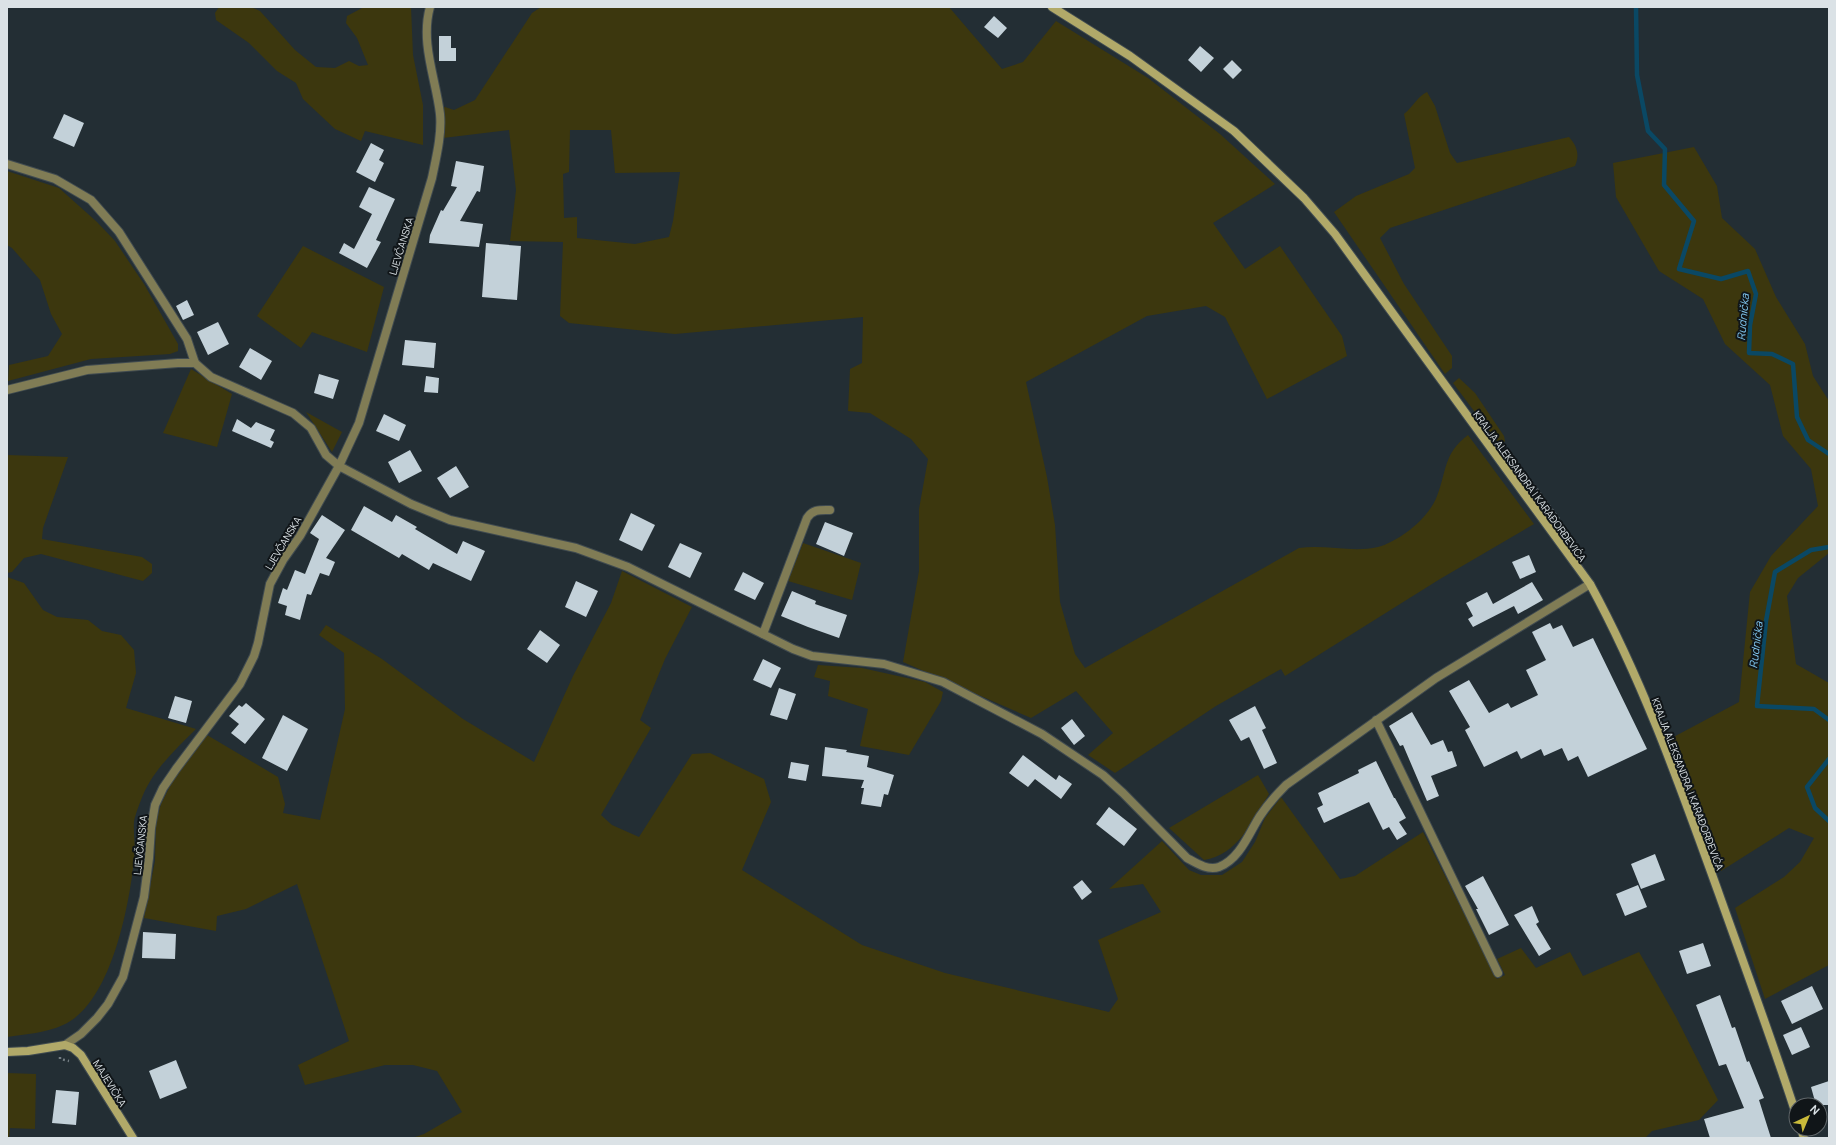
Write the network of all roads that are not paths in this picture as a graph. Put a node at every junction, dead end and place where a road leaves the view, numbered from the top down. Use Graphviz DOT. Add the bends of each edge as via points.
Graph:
graph roads {
  1 [pos="430,7"];
  2 [pos="1052,7"];
  3 [pos="7,164"];
  4 [pos="195,363"];
  5 [pos="7,390"];
  6 [pos="339,466"];
  7 [pos="830,510"];
  8 [pos="1590,584"];
  9 [pos="763,634"];
  10 [pos="1376,720"];
  11 [pos="1498,973"];
  12 [pos="61,1046"];
  13 [pos="7,1052"];
  14 [pos="1791,1097"];
  15 [pos="133,1138"];
  1 -- 6 [label="street, LJEVČANSKA" via="426,32 440,115 440,135 434,172 359,424"];
  2 -- 8 [label="street, KRALJA ALEKSANDRA I KARAĐORĐEVIĆA" via="1130,56 1234,131 1304,198 1335,234"];
  3 -- 4 [label="street" via="55,179 91,200 119,232 188,339"];
  4 -- 5 [label="street" via="87,370"];
  4 -- 6 [label="street" via="212,377 294,413 311,428 326,455"];
  6 -- 9 [label="street" via="411,504 450,520 576,548 628,567"];
  6 -- 12 [label="street, LJEVČANSKA" via="270,584 254,656 240,684 176,769 155,805 150,828 144,897 123,977 97,1018 81,1034"];
  7 -- 9 [label="street" via="811,512 807,518"];
  8 -- 10 [label="street" via="1436,678"];
  8 -- 14 [label="street, KRALJA ALEKSANDRA I KARAĐORĐEVIĆA" via="1658,729"];
  9 -- 10 [label="street" via="812,656 884,664 953,687 1042,734 1102,775 1187,858 1212,868 1219,867 1235,856 1274,797 1286,785"];
  10 -- 11 [label="street"];
  12 -- 13 [label="street, LJEVČANSKA"];
  12 -- 15 [label="street, MAJEVIČKA" via="73,1048 81,1055"];
}
